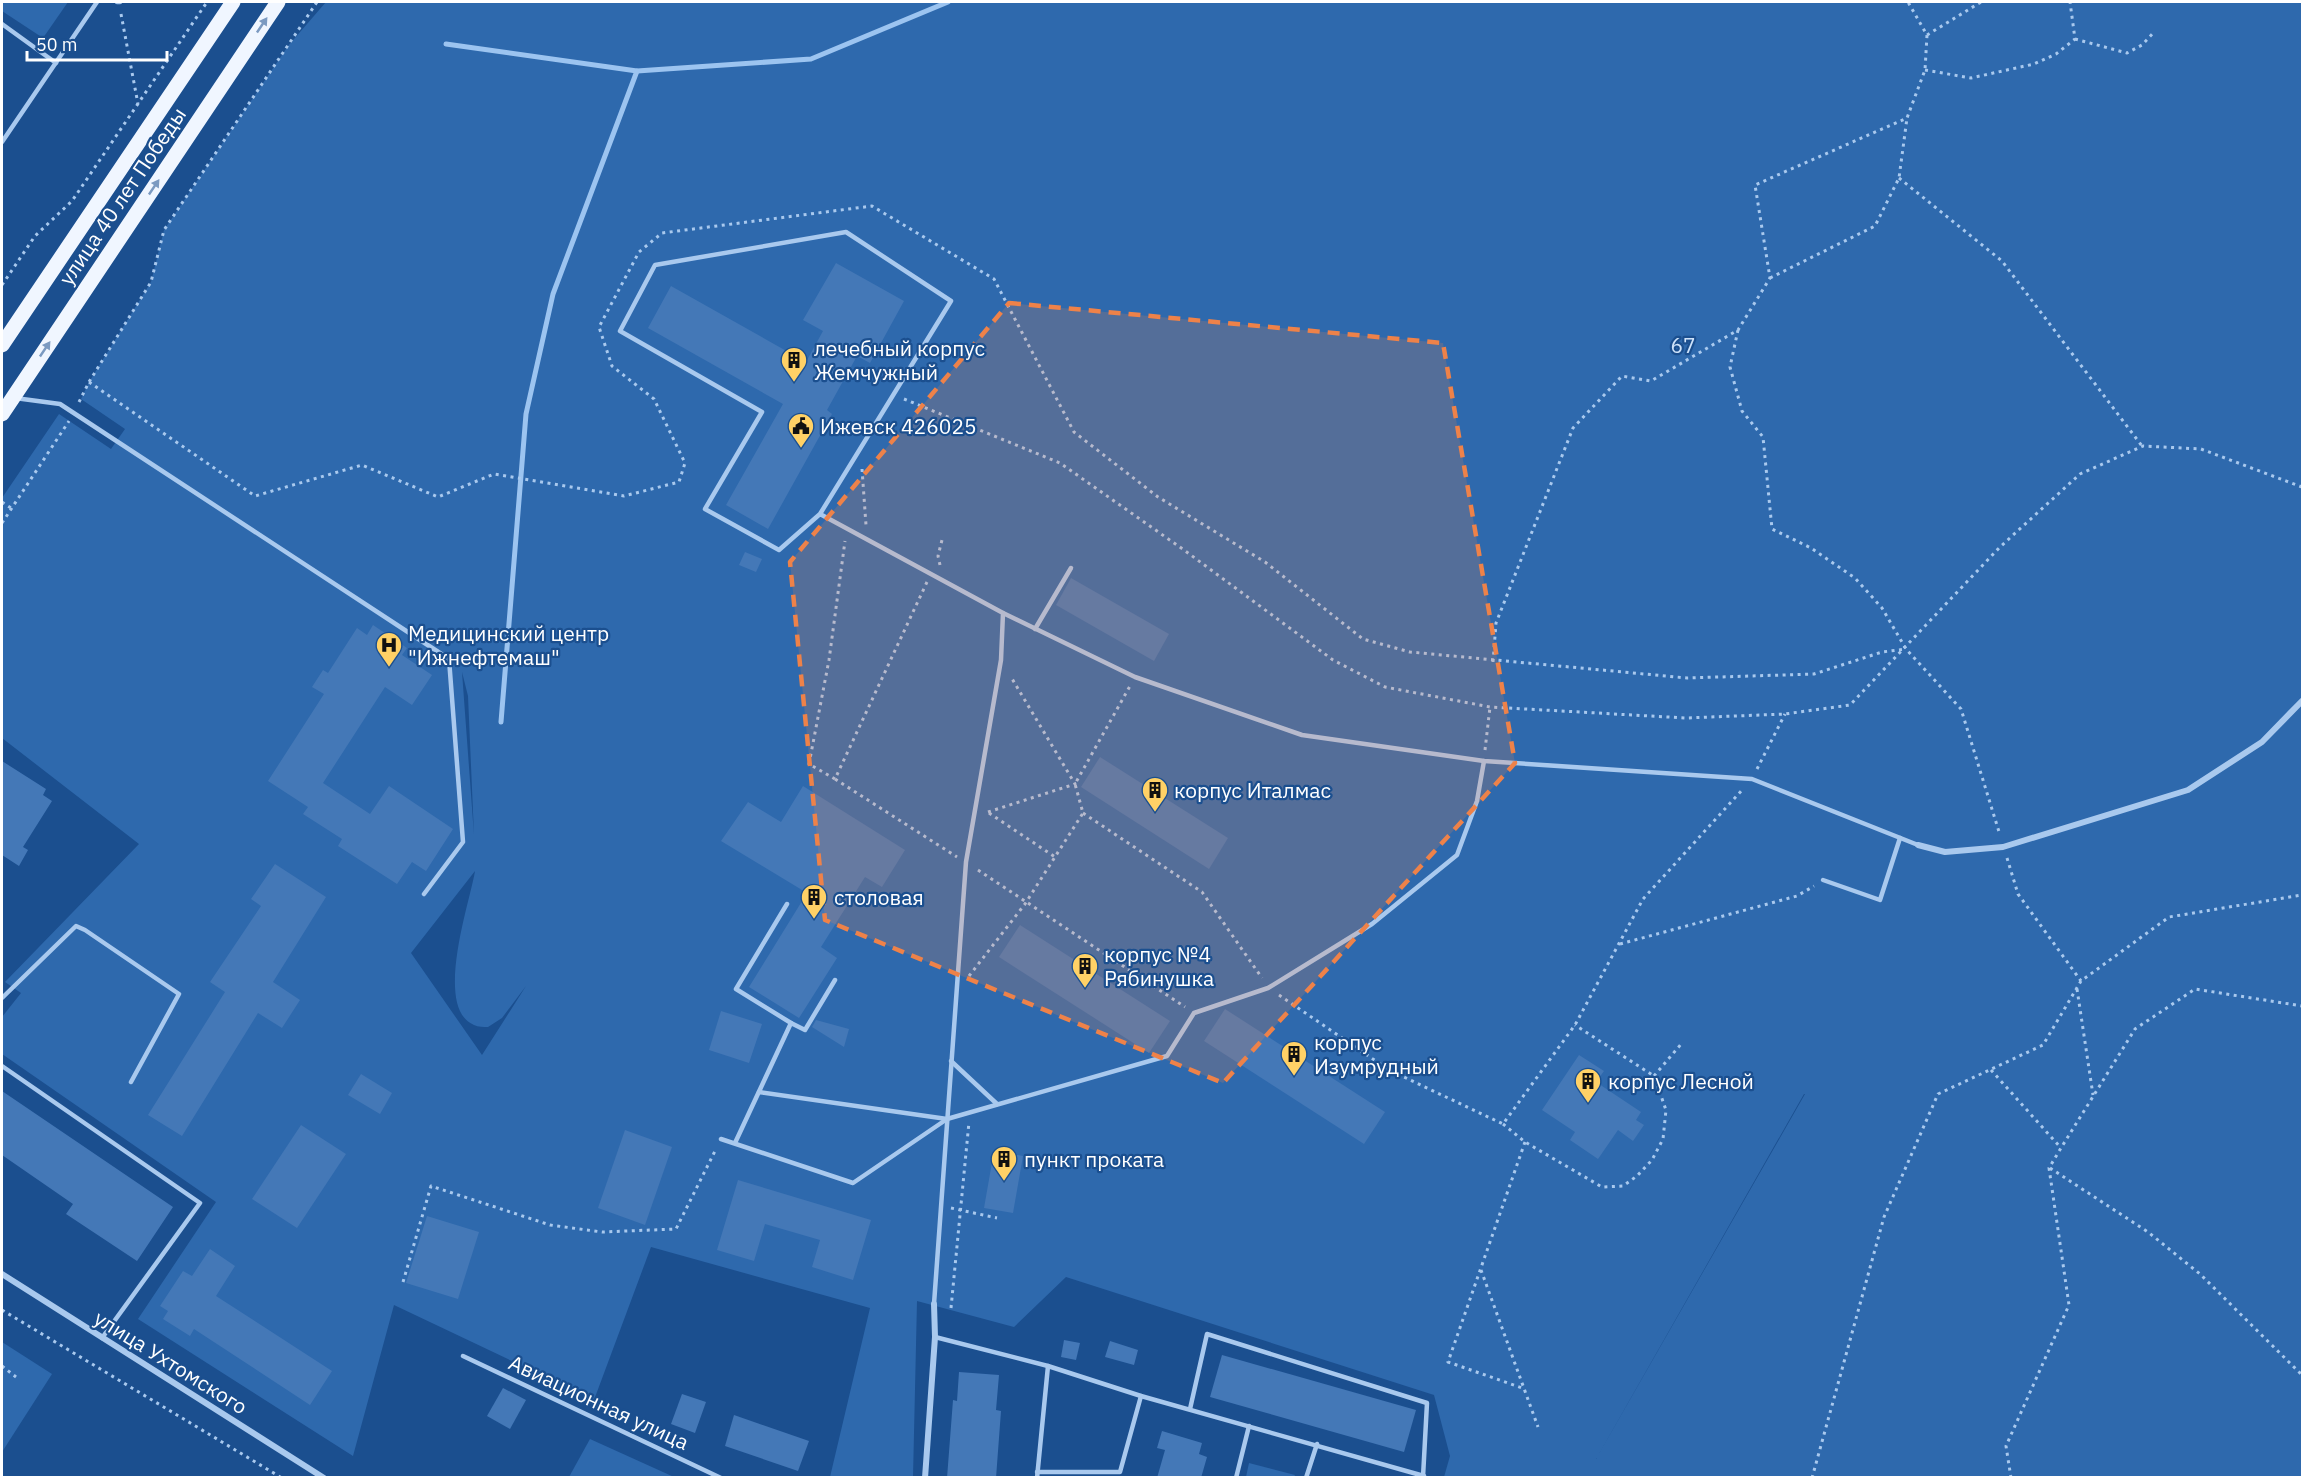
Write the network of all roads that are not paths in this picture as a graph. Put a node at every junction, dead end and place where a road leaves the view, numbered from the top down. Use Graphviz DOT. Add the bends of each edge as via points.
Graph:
graph roads {
  1 [pos="97,2"];
  2 [pos="233,2"];
  3 [pos="278,2"];
  4 [pos="2,24"];
  5 [pos="56,63"];
  6 [pos="2,142"];
  7 [pos="2,345"];
  8 [pos="12,398"];
  9 [pos="2,414"];
  10 [pos="820,514"];
  11 [pos="1071,568"];
  12 [pos="1003,613"];
  13 [pos="1035,629"];
  14 [pos="2302,701"];
  15 [pos="1484,761"];
  16 [pos="1900,838"];
  17 [pos="1918,844"];
  18 [pos="1823,880"];
  19 [pos="424,894"];
  20 [pos="788,904"];
  21 [pos="835,980"];
  22 [pos="2,998"];
  23 [pos="791,1023"];
  24 [pos="951,1061"];
  25 [pos="2,1066"];
  26 [pos="131,1082"];
  27 [pos="759,1092"];
  28 [pos="998,1104"];
  29 [pos="947,1119"];
  30 [pos="721,1139"];
  31 [pos="735,1143"];
  32 [pos="2,1274"];
  33 [pos="934,1304"];
  34 [pos="935,1337"];
  35 [pos="102,1338"];
  36 [pos="463,1356"];
  37 [pos="1048,1366"];
  38 [pos="1141,1396"];
  39 [pos="1190,1409"];
  40 [pos="1249,1426"];
  41 [pos="1317,1444"];
  42 [pos="315,1475"];
  43 [pos="1037,1475"];
  44 [pos="1120,1475"];
  45 [pos="1423,1477"];
  46 [pos="324,1478"];
  47 [pos="721,1478"];
  48 [pos="925,1478"];
  49 [pos="1236,1478"];
  50 [pos="1306,1478"];
  1 -- 5 [label="lane"];
  2 -- 7 [label="main road, улица 40 лет Победы"];
  8 -- 3 [label="main road, улица 40 лет Победы, one-way"];
  4 -- 5 [label="lane"];
  5 -- 6 [label="lane"];
  8 -- 9 [label="main road, улица 40 лет Победы"];
  8 -- 19 [label="lane" via="60,404 448,659 463,842"];
  10 -- 10 [label="lane" via="951,301 846,232 655,265 620,331 762,412 705,509 779,550"];
  10 -- 12 [label="lane"];
  11 -- 13 [label="lane"];
  12 -- 13 [label="lane"];
  12 -- 24 [label="lane" via="1000,660 966,862"];
  13 -- 15 [label="lane" via="1135,677 1302,735"];
  14 -- 17 [label="street" via="2262,742 2188,790 2003,847 1945,852"];
  15 -- 16 [label="lane" via="1752,779"];
  15 -- 28 [label="lane" via="1477,801 1457,855 1372,924 1268,988 1194,1013 1167,1056"];
  16 -- 17 [label="lane"];
  16 -- 18 [label="lane" via="1880,900"];
  20 -- 23 [label="lane" via="736,989"];
  21 -- 23 [label="lane" via="805,1030"];
  22 -- 26 [label="lane" via="76,926 85,930 179,994"];
  23 -- 27 [label="lane"];
  24 -- 28 [label="lane"];
  24 -- 29 [label="lane"];
  25 -- 35 [label="lane" via="200,1203"];
  27 -- 29 [label="lane"];
  27 -- 31 [label="lane"];
  28 -- 29 [label="lane"];
  29 -- 31 [label="lane" via="853,1183"];
  29 -- 33 [label="lane"];
  30 -- 31 [label="lane"];
  32 -- 35 [label="street, улица Ухтомского"];
  33 -- 34 [label="street"];
  34 -- 37 [label="lane"];
  34 -- 48 [label="street"];
  35 -- 42 [label="street, улица Ухтомского"];
  36 -- 47 [label="lane, Авиационная улица"];
  37 -- 38 [label="lane"];
  37 -- 43 [label="lane"];
  38 -- 39 [label="lane"];
  38 -- 44 [label="lane"];
  39 -- 40 [label="lane"];
  39 -- 45 [label="lane" via="1207,1334 1427,1403"];
  40 -- 41 [label="lane"];
  40 -- 49 [label="lane"];
  41 -- 45 [label="lane"];
  41 -- 50 [label="lane"];
  42 -- 46 [label="street, улица Ухтомского"];
  43 -- 44 [label="lane"];
}
